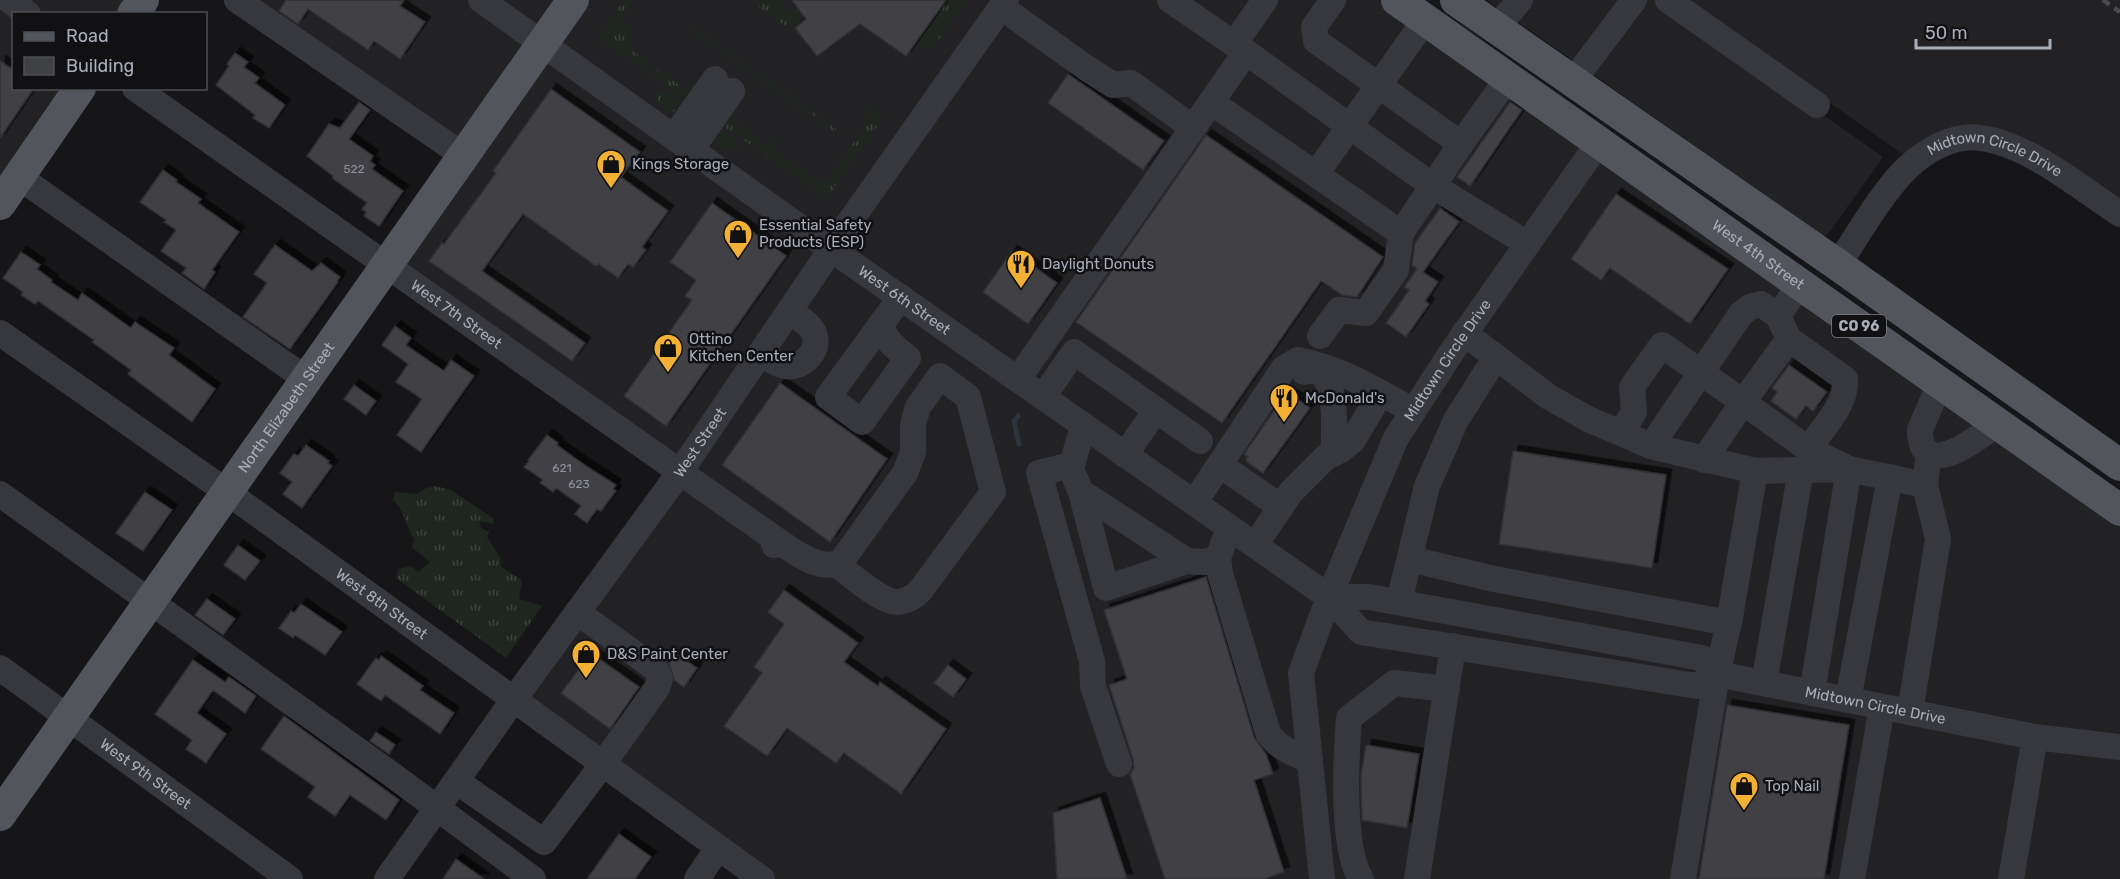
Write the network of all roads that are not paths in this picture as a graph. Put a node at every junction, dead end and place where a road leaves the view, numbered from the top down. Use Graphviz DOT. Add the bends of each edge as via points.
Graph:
graph roads {
  1 [pos="9,0"];
  2 [pos="237,0"];
  3 [pos="481,0"];
  4 [pos="573,0"];
  5 [pos="1170,0"];
  6 [pos="1264,0"];
  7 [pos="1333,0"];
  8 [pos="1397,0"];
  9 [pos="1456,0"];
  10 [pos="1520,0"];
  11 [pos="1634,0"];
  12 [pos="1668,0"];
  13 [pos="1004,3"];
  14 [pos="25,12"];
  15 [pos="1425,20"];
  16 [pos="1496,28"];
  17 [pos="543,43"];
  18 [pos="1240,48"];
  19 [pos="1508,78"];
  20 [pos="1574,81"];
  21 [pos="1379,84"];
  22 [pos="723,86"];
  23 [pos="79,90"];
  24 [pos="138,90"];
  25 [pos="1211,102"];
  26 [pos="1817,105"];
  27 [pos="1350,125"];
  28 [pos="1193,128"];
  29 [pos="1599,142"];
  30 [pos="683,144"];
  31 [pos="1461,144"];
  32 [pos="464,156"];
  33 [pos="1316,174"];
  34 [pos="8,185"];
  35 [pos="1433,186"];
  36 [pos="2120,214"];
  37 [pos="1401,233"];
  38 [pos="1528,244"];
  39 [pos="832,249"];
  40 [pos="1838,265"];
  41 [pos="387,266"];
  42 [pos="1800,284"];
  43 [pos="901,297"];
  44 [pos="789,311"];
  45 [pos="881,324"];
  46 [pos="1783,327"];
  47 [pos="0,333"];
  48 [pos="1464,333"];
  49 [pos="1320,336"];
  50 [pos="1950,345"];
  51 [pos="761,353"];
  52 [pos="1496,357"];
  53 [pos="1701,373"];
  54 [pos="1018,379"];
  55 [pos="306,380"];
  56 [pos="1940,383"];
  57 [pos="1381,393"];
  58 [pos="1043,397"];
  59 [pos="1743,402"];
  60 [pos="1156,410"];
  61 [pos="1413,411"];
  62 [pos="1997,424"];
  63 [pos="1083,425"];
  64 [pos="1621,433"];
  65 [pos="1200,441"];
  66 [pos="1651,446"];
  67 [pos="1333,448"];
  68 [pos="1929,453"];
  69 [pos="1125,454"];
  70 [pos="1704,460"];
  71 [pos="1804,460"];
  72 [pos="1222,463"];
  73 [pos="1072,465"];
  74 [pos="2120,465"];
  75 [pos="1849,469"];
  76 [pos="1755,471"];
  77 [pos="680,472"];
  78 [pos="1890,477"];
  79 [pos="1925,485"];
  80 [pos="227,492"];
  81 [pos="1081,492"];
  82 [pos="0,494"];
  83 [pos="1194,503"];
  84 [pos="1281,507"];
  85 [pos="2120,510"];
  86 [pos="1229,528"];
  87 [pos="1255,545"];
  88 [pos="1218,558"];
  89 [pos="1410,559"];
  90 [pos="1187,561"];
  91 [pos="836,564"];
  92 [pos="1106,588"];
  93 [pos="1329,597"];
  94 [pos="1075,598"];
  95 [pos="149,602"];
  96 [pos="1399,602"];
  97 [pos="577,612"];
  98 [pos="1729,623"];
  99 [pos="1453,646"];
  100 [pos="0,668"];
  101 [pos="1717,674"];
  102 [pos="1764,683"];
  103 [pos="1447,689"];
  104 [pos="1812,693"];
  105 [pos="514,699"];
  106 [pos="1848,700"];
  107 [pos="1882,707"];
  108 [pos="1910,712"];
  109 [pos="67,717"];
  110 [pos="2035,737"];
  111 [pos="2120,747"];
  112 [pos="1310,760"];
  113 [pos="603,764"];
  114 [pos="1119,764"];
  115 [pos="456,781"];
  116 [pos="437,809"];
  117 [pos="0,815"];
  118 [pos="718,848"];
  119 [pos="290,879"];
  120 [pos="387,879"];
  121 [pos="533,879"];
  122 [pos="697,879"];
  123 [pos="762,879"];
  124 [pos="1322,879"];
  125 [pos="1361,879"];
  126 [pos="1417,879"];
  127 [pos="1683,879"];
  128 [pos="1852,879"];
  129 [pos="2011,879"];
  1 -- 14 [label="street"];
  2 -- 32 [label="street"];
  3 -- 17 [label="street, West 6th Street"];
  4 -- 17 [label="main road, North Elizabeth Street"];
  5 -- 18 [label="street"];
  6 -- 18 [label="street"];
  7 -- 21 [label="street" via="1314,27 1316,41"];
  8 -- 15 [label="main road, West 4th Street / CO 96"];
  9 -- 16 [label="main road, CO 96"];
  10 -- 16 [label="street"];
  11 -- 20 [label="street"];
  12 -- 26 [label="street"];
  13 -- 28 [label="street" via="1094,73 1113,85 1131,83"];
  13 -- 39 [label="street, West Street"];
  15 -- 19 [label="main road, West 4th Street / CO 96"];
  15 -- 21 [label="street"];
  16 -- 20 [label="main road, CO 96"];
  17 -- 30 [label="street, West 6th Street"];
  17 -- 32 [label="main road, North Elizabeth Street"];
  18 -- 25 [label="street"];
  18 -- 27 [label="street"];
  19 -- 29 [label="main road, West 4th Street / CO 96"];
  19 -- 31 [label="street"];
  20 -- 40 [label="main road, CO 96"];
  21 -- 27 [label="street"];
  21 -- 31 [label="street"];
  22 -- 30 [label="street"];
  23 -- 34 [label="main road"];
  24 -- 41 [label="street, West 7th Street"];
  25 -- 28 [label="street"];
  25 -- 33 [label="street"];
  27 -- 33 [label="street"];
  27 -- 35 [label="street"];
  28 -- 54 [label="street"];
  29 -- 38 [label="street, Midtown Circle Drive"];
  29 -- 42 [label="main road, West 4th Street / CO 96"];
  29 -- 50 [label="main road" via="1623,137 1882,317 1898,327"];
  30 -- 39 [label="street, West 6th Street"];
  31 -- 35 [label="street"];
  32 -- 41 [label="main road, North Elizabeth Street"];
  33 -- 37 [label="street"];
  34 -- 55 [label="street"];
  35 -- 37 [label="street"];
  35 -- 38 [label="street"];
  36 -- 40 [label="street, Midtown Circle Drive" via="2012,146 1979,138 1954,141 1927,151 1905,170"];
  37 -- 49 [label="street" via="1396,270 1366,313 1339,310"];
  38 -- 48 [label="street, Midtown Circle Drive"];
  39 -- 43 [label="street, West 6th Street"];
  39 -- 44 [label="street, West Street"];
  40 -- 50 [label="main road, CO 96"];
  41 -- 55 [label="main road, North Elizabeth Street"];
  41 -- 77 [label="street, West 7th Street"];
  42 -- 46 [label="street"];
  42 -- 56 [label="main road, West 4th Street / CO 96"];
  43 -- 45 [label="street"];
  43 -- 54 [label="street, West 6th Street"];
  44 -- 51 [label="street, West Street"];
  44 -- 51 [label="street" via="813,332 816,344 808,357 801,365 787,366"];
  46 -- 53 [label="street" via="1761,304 1750,306"];
  46 -- 59 [label="street"];
  46 -- 71 [label="street" via="1845,379 1843,400"];
  47 -- 80 [label="street, West 8th Street"];
  48 -- 52 [label="street"];
  48 -- 61 [label="street, Midtown Circle Drive"];
  50 -- 74 [label="main road, CO 96"];
  51 -- 77 [label="street, West Street"];
  52 -- 64 [label="street" via="1549,398"];
  52 -- 89 [label="street" via="1456,420 1427,486"];
  53 -- 59 [label="street"];
  53 -- 64 [label="street" via="1662,345 1632,387 1634,412"];
  53 -- 66 [label="street"];
  54 -- 58 [label="street, West 6th Street"];
  55 -- 80 [label="main road, North Elizabeth Street"];
  56 -- 62 [label="main road, West 4th Street / CO 96"];
  56 -- 68 [label="street" via="1920,430 1920,439"];
  57 -- 61 [label="street"];
  57 -- 67 [label="street" via="1353,440"];
  57 -- 72 [label="street" via="1338,371 1298,360 1284,368"];
  58 -- 60 [label="street" via="1074,352"];
  58 -- 63 [label="street, West 6th Street"];
  59 -- 70 [label="street"];
  59 -- 71 [label="street"];
  60 -- 65 [label="street"];
  60 -- 69 [label="street"];
  61 -- 93 [label="street, Midtown Circle Drive" via="1396,438"];
  62 -- 68 [label="street" via="1954,452 1939,457"];
  62 -- 85 [label="main road, West 4th Street / CO 96"];
  63 -- 69 [label="street, West 6th Street"];
  63 -- 73 [label="street"];
  64 -- 66 [label="street"];
  66 -- 70 [label="street"];
  67 -- 72 [label="street" via="1353,409 1340,388 1310,370 1286,384 1239,453"];
  67 -- 84 [label="street"];
  68 -- 79 [label="street"];
  69 -- 83 [label="street, West 6th Street"];
  70 -- 76 [label="street"];
  71 -- 75 [label="street"];
  71 -- 76 [label="street"];
  71 -- 102 [label="street"];
  72 -- 83 [label="street"];
  72 -- 84 [label="street"];
  73 -- 81 [label="street"];
  73 -- 94 [label="street" via="1039,473"];
  75 -- 78 [label="street"];
  75 -- 104 [label="street"];
  76 -- 98 [label="street"];
  77 -- 91 [label="street, West 7th Street" via="776,543 820,564"];
  77 -- 97 [label="street, West Street"];
  78 -- 79 [label="street"];
  78 -- 106 [label="street"];
  79 -- 108 [label="street" via="1938,539"];
  80 -- 95 [label="main road, North Elizabeth Street"];
  80 -- 105 [label="street, West 8th Street"];
  81 -- 90 [label="street"];
  81 -- 92 [label="street"];
  82 -- 95 [label="street"];
  83 -- 86 [label="street, West 6th Street"];
  84 -- 87 [label="street"];
  86 -- 87 [label="street, West 6th Street"];
  86 -- 88 [label="street"];
  87 -- 93 [label="street, West 6th Street"];
  88 -- 90 [label="street"];
  88 -- 112 [label="street" via="1268,733 1284,750"];
  89 -- 96 [label="street"];
  89 -- 98 [label="street" via="1494,579"];
  90 -- 92 [label="street"];
  91 -- 91 [label="street" via="905,472 913,452 918,407 940,376 968,397 993,492 914,597 890,600"];
  92 -- 94 [label="street"];
  93 -- 96 [label="street, Midtown Circle Drive"];
  93 -- 99 [label="street" via="1361,632"];
  93 -- 112 [label="street, Midtown Circle Drive" via="1301,673"];
  94 -- 114 [label="street" via="1092,661 1093,686"];
  95 -- 109 [label="main road, North Elizabeth Street"];
  95 -- 116 [label="street"];
  96 -- 101 [label="street, Midtown Circle Drive" via="1702,658"];
  97 -- 105 [label="street, West Street"];
  97 -- 113 [label="street" via="656,669 660,679"];
  98 -- 101 [label="street"];
  99 -- 101 [label="street" via="1697,686"];
  99 -- 103 [label="street"];
  100 -- 109 [label="street, West 9th Street"];
  101 -- 102 [label="street, Midtown Circle Drive"];
  101 -- 127 [label="street"];
  102 -- 104 [label="street, Midtown Circle Drive"];
  103 -- 125 [label="street" via="1394,683 1349,718 1348,835"];
  103 -- 126 [label="street"];
  104 -- 106 [label="street, Midtown Circle Drive"];
  105 -- 113 [label="street, West 8th Street"];
  105 -- 115 [label="street, West Street"];
  106 -- 107 [label="street, Midtown Circle Drive"];
  107 -- 108 [label="street, Midtown Circle Drive"];
  107 -- 128 [label="street"];
  108 -- 110 [label="street, Midtown Circle Drive"];
  109 -- 117 [label="main road, North Elizabeth Street"];
  109 -- 119 [label="street, West 9th Street"];
  110 -- 111 [label="street, Midtown Circle Drive"];
  110 -- 129 [label="street"];
  112 -- 124 [label="street, Midtown Circle Drive"];
  113 -- 115 [label="street" via="544,842"];
  113 -- 118 [label="street, West 8th Street"];
  115 -- 116 [label="street, West Street"];
  116 -- 120 [label="street, West Street"];
  116 -- 121 [label="street"];
  118 -- 122 [label="street"];
  118 -- 123 [label="street, West 8th Street"];
}
